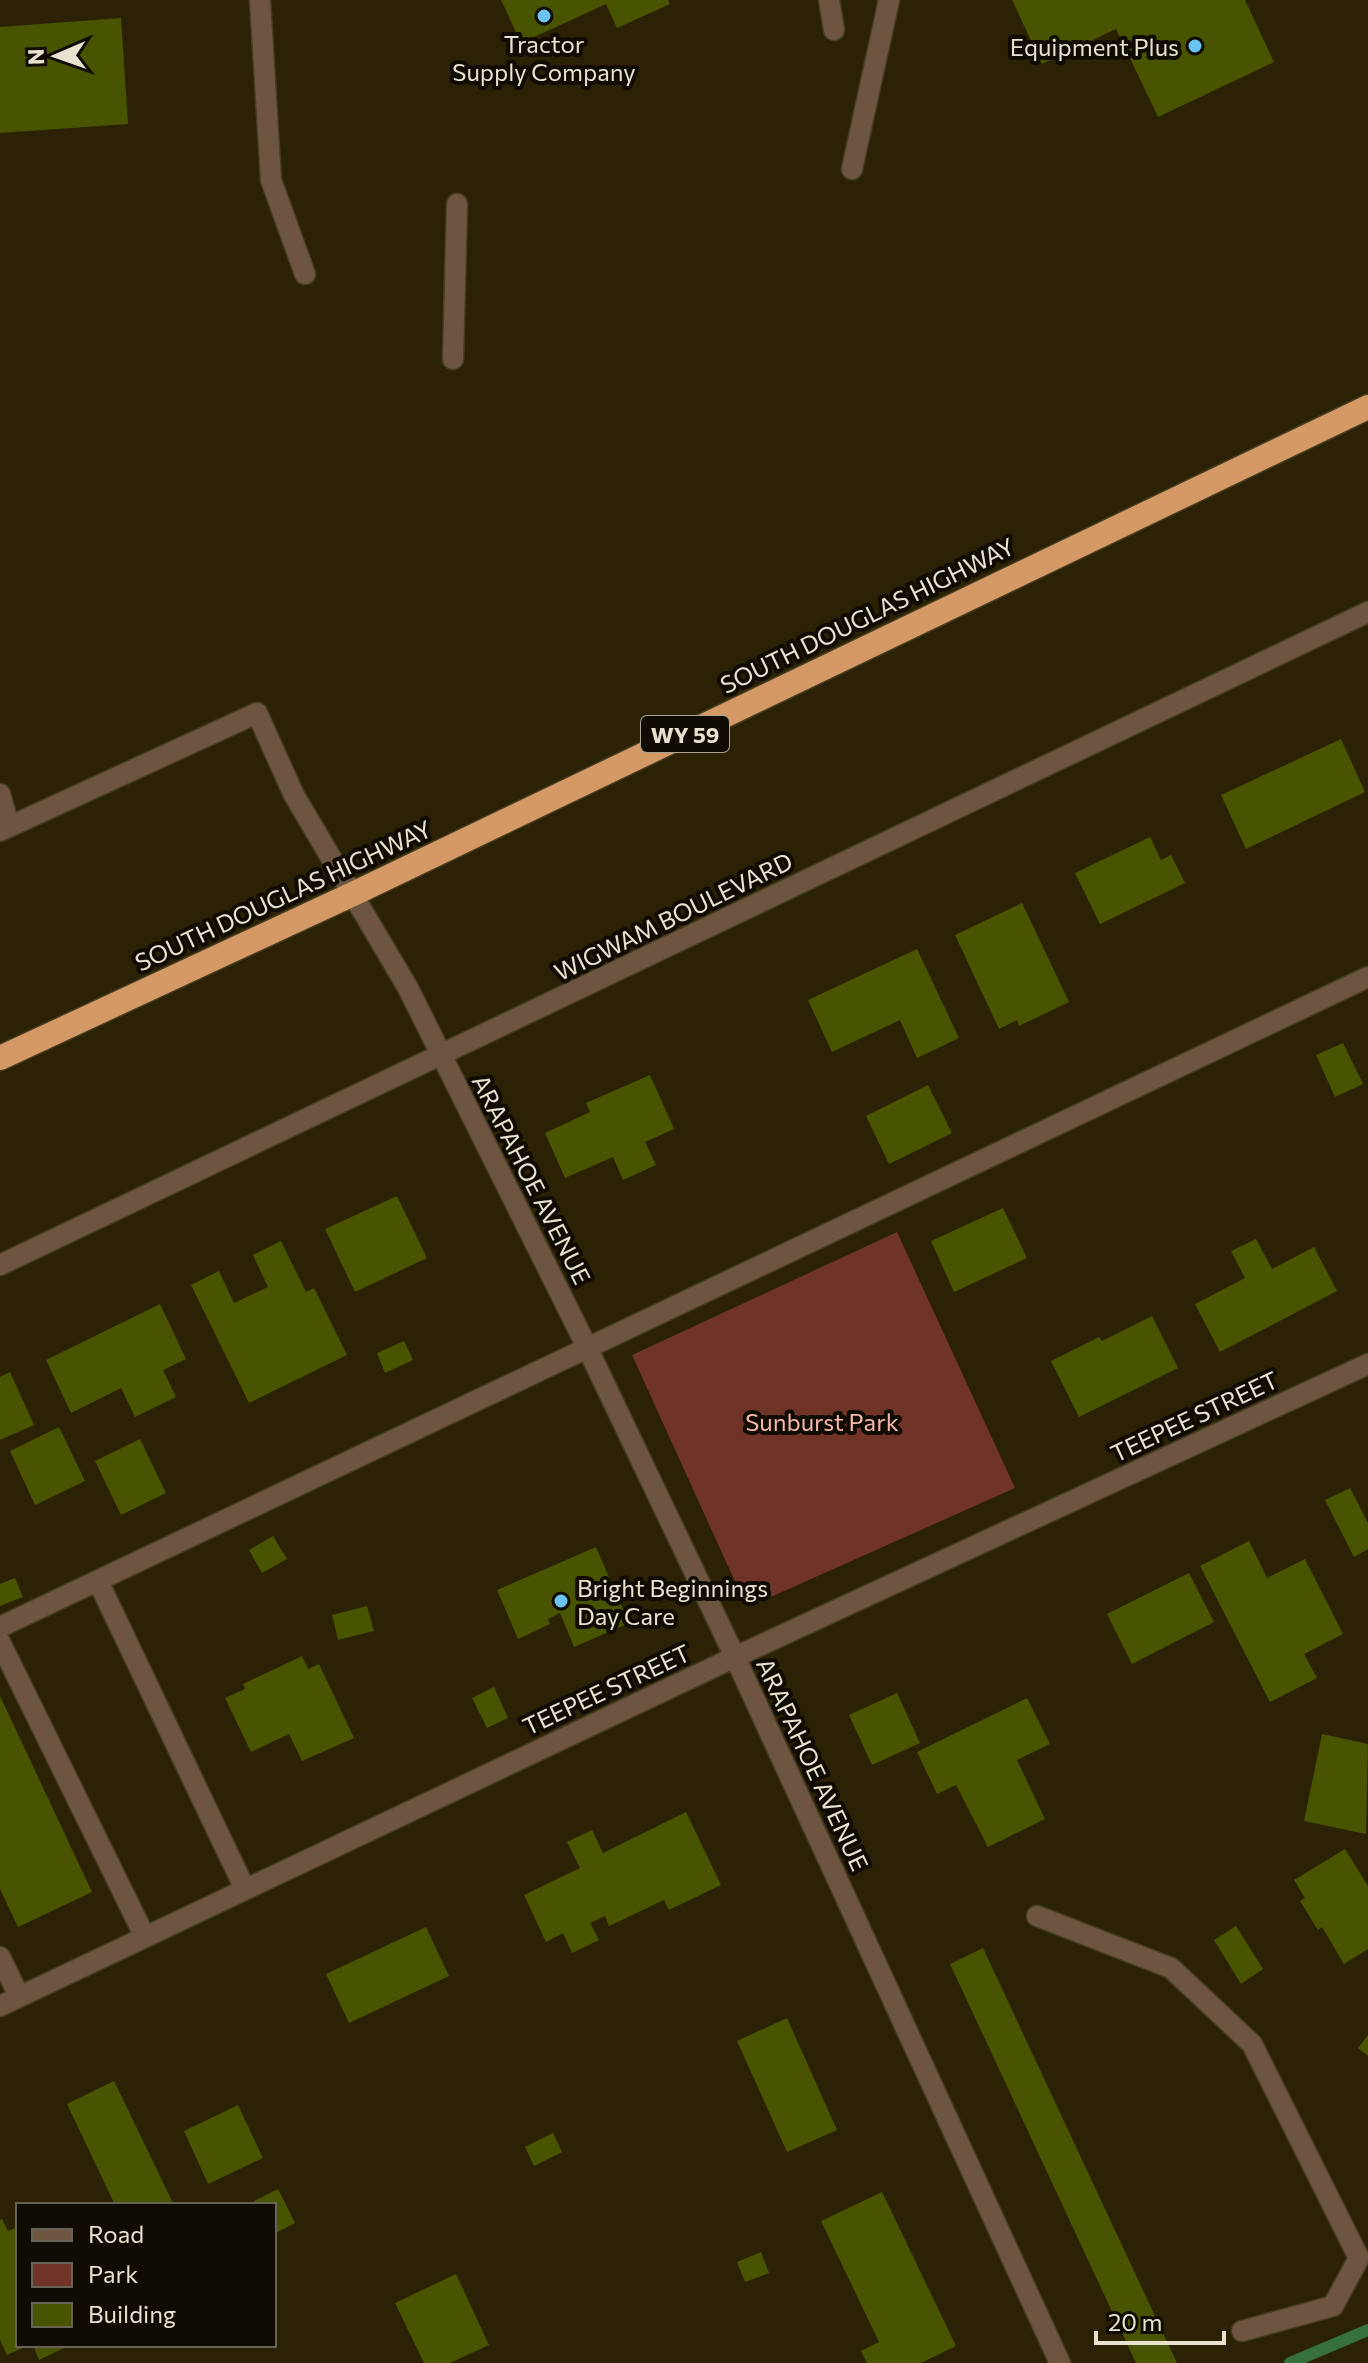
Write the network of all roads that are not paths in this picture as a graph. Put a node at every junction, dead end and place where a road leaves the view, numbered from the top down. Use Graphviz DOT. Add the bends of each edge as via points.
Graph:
graph roads {
  1 [pos="260,0"];
  2 [pos="829,0"];
  3 [pos="889,0"];
  4 [pos="834,30"];
  5 [pos="852,169"];
  6 [pos="457,204"];
  7 [pos="305,274"];
  8 [pos="453,359"];
  9 [pos="1368,407"];
  10 [pos="1368,612"];
  11 [pos="0,794"];
  12 [pos="5,828"];
  13 [pos="353,894"];
  14 [pos="1368,977"];
  15 [pos="442,1055"];
  16 [pos="0,1058"];
  17 [pos="0,1265"];
  18 [pos="587,1347"];
  19 [pos="1368,1364"];
  20 [pos="98,1581"];
  21 [pos="0,1627"];
  22 [pos="0,1642"];
  23 [pos="735,1657"];
  24 [pos="245,1889"];
  25 [pos="1037,1916"];
  26 [pos="145,1937"];
  27 [pos="0,1957"];
  28 [pos="19,1996"];
  29 [pos="0,2006"];
  30 [pos="1242,2331"];
  31 [pos="1060,2363"];
  1 -- 7 [label="street" via="271,180"];
  2 -- 4 [label="street"];
  3 -- 5 [label="street"];
  6 -- 8 [label="street"];
  9 -- 13 [label="highway, SOUTH DOUGLAS HIGHWAY / WY 59"];
  10 -- 15 [label="street, WIGWAM BOULEVARD"];
  11 -- 12 [label="street"];
  12 -- 13 [label="street, ARAPAHOE AVENUE" via="257,713 294,795"];
  13 -- 15 [label="street, ARAPAHOE AVENUE"];
  13 -- 16 [label="highway, SOUTH DOUGLAS HIGHWAY / WY 59"];
  14 -- 18 [label="street"];
  15 -- 17 [label="street, WIGWAM BOULEVARD"];
  15 -- 18 [label="street, ARAPAHOE AVENUE"];
  18 -- 20 [label="street"];
  18 -- 23 [label="street, ARAPAHOE AVENUE"];
  19 -- 23 [label="street, TEEPEE STREET"];
  20 -- 21 [label="street"];
  20 -- 24 [label="street"];
  22 -- 26 [label="street"];
  23 -- 24 [label="street, TEEPEE STREET"];
  23 -- 31 [label="street, ARAPAHOE AVENUE"];
  24 -- 26 [label="street, TEEPEE STREET"];
  25 -- 30 [label="street" via="1171,1968 1252,2044 1359,2258 1333,2306"];
  26 -- 28 [label="street, TEEPEE STREET"];
  27 -- 28 [label="street"];
  28 -- 29 [label="street, TEEPEE STREET"];
}
